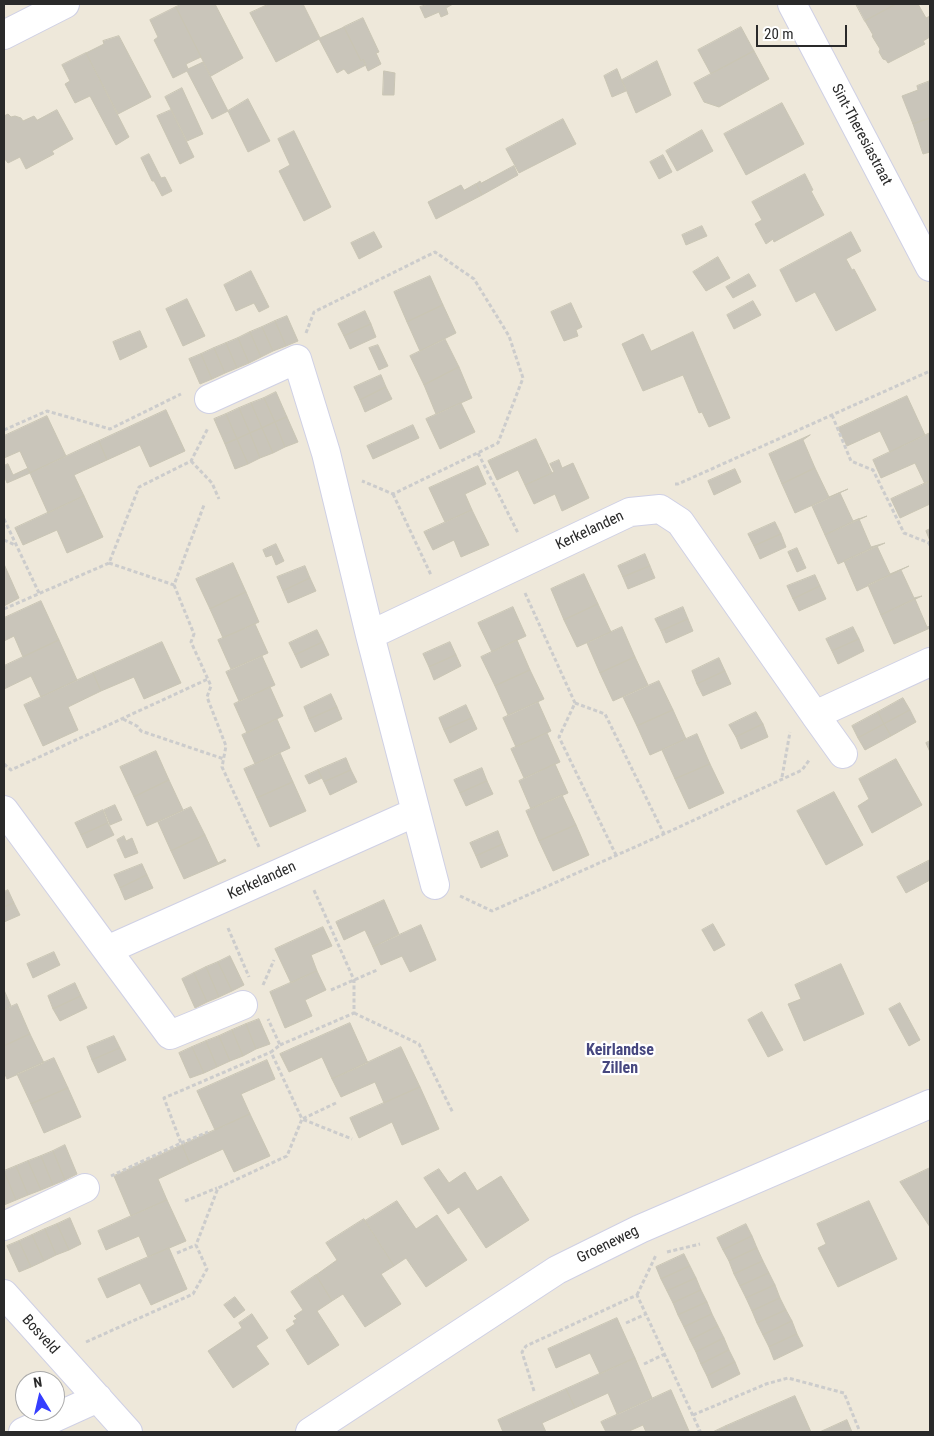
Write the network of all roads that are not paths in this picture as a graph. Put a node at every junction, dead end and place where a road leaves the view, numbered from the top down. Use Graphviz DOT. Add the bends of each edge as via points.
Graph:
graph roads {
  1 [pos="65,4"];
  2 [pos="792,4"];
  3 [pos="4,35"];
  4 [pos="930,267"];
  5 [pos="209,399"];
  6 [pos="370,635"];
  7 [pos="930,662"];
  8 [pos="813,711"];
  9 [pos="839,748"];
  10 [pos="4,810"];
  11 [pos="416,812"];
  12 [pos="435,885"];
  13 [pos="107,950"];
  14 [pos="255,997"];
  15 [pos="930,1104"];
  16 [pos="85,1188"];
  17 [pos="4,1226"];
  18 [pos="4,1294"];
  19 [pos="98,1398"];
  20 [pos="23,1432"];
  21 [pos="128,1432"];
  22 [pos="310,1432"];
  1 -- 3 [label="street"];
  2 -- 4 [label="street, Sint-Theresiastraat"];
  5 -- 6 [label="street" via="297,359 326,453"];
  6 -- 8 [label="street, Kerkelanden" via="630,512 660,509 680,522"];
  6 -- 11 [label="street"];
  7 -- 8 [label="street"];
  8 -- 9 [label="street, Kerkelanden"];
  10 -- 13 [label="street"];
  11 -- 12 [label="street"];
  11 -- 13 [label="street, Kerkelanden"];
  13 -- 14 [label="street" via="170,1035"];
  15 -- 22 [label="street, Groeneweg" via="640,1229 557,1270"];
  16 -- 17 [label="street"];
  18 -- 19 [label="street, Bosveld"];
  19 -- 20 [label="street"];
  19 -- 21 [label="street, Bosveld"];
}
